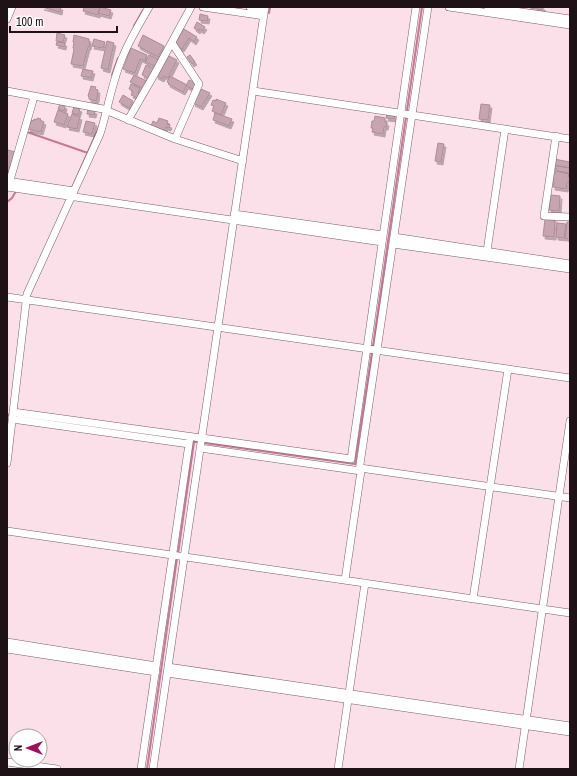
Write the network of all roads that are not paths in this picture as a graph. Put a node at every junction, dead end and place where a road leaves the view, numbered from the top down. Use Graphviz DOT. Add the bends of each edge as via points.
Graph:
graph roads {
  1 [pos="12,7"];
  2 [pos="149,7"];
  3 [pos="191,7"];
  4 [pos="203,7"];
  5 [pos="250,7"];
  6 [pos="416,7"];
  7 [pos="428,7"];
  8 [pos="449,7"];
  9 [pos="488,7"];
  10 [pos="265,11"];
  11 [pos="7,17"];
  12 [pos="570,19"];
  13 [pos="570,25"];
  14 [pos="172,43"];
  15 [pos="253,91"];
  16 [pos="7,92"];
  17 [pos="34,97"];
  18 [pos="107,111"];
  19 [pos="401,114"];
  20 [pos="412,115"];
  21 [pos="128,120"];
  22 [pos="505,129"];
  23 [pos="556,136"];
  24 [pos="175,139"];
  25 [pos="570,139"];
  26 [pos="242,161"];
  27 [pos="8,184"];
  28 [pos="73,194"];
  29 [pos="234,217"];
  30 [pos="570,217"];
  31 [pos="383,239"];
  32 [pos="394,241"];
  33 [pos="487,251"];
  34 [pos="570,264"];
  35 [pos="570,269"];
  36 [pos="7,297"];
  37 [pos="26,299"];
  38 [pos="218,326"];
  39 [pos="367,349"];
  40 [pos="378,350"];
  41 [pos="508,369"];
  42 [pos="570,378"];
  43 [pos="13,415"];
  44 [pos="570,421"];
  45 [pos="201,438"];
  46 [pos="190,440"];
  47 [pos="200,448"];
  48 [pos="7,463"];
  49 [pos="360,467"];
  50 [pos="490,484"];
  51 [pos="559,494"];
  52 [pos="570,494"];
  53 [pos="570,498"];
  54 [pos="7,531"];
  55 [pos="178,556"];
  56 [pos="345,580"];
  57 [pos="365,583"];
  58 [pos="473,599"];
  59 [pos="542,609"];
  60 [pos="570,613"];
  61 [pos="7,642"];
  62 [pos="7,649"];
  63 [pos="156,669"];
  64 [pos="168,670"];
  65 [pos="349,696"];
  66 [pos="526,722"];
  67 [pos="570,726"];
  68 [pos="570,732"];
  69 [pos="7,762"];
  70 [pos="57,769"];
  71 [pos="141,769"];
  72 [pos="153,769"];
  73 [pos="338,769"];
  74 [pos="519,769"];
  1 -- 11 [label="street"];
  2 -- 18 [label="street" via="123,55"];
  3 -- 14 [label="street"];
  4 -- 10 [label="street"];
  5 -- 10 [label="street"];
  6 -- 19 [label="street"];
  7 -- 20 [label="street"];
  8 -- 13 [label="street"];
  9 -- 12 [label="street"];
  10 -- 15 [label="street"];
  14 -- 21 [label="street"];
  14 -- 24 [label="street" via="199,84"];
  15 -- 19 [label="street"];
  15 -- 26 [label="street"];
  16 -- 17 [label="street"];
  17 -- 18 [label="street"];
  17 -- 27 [label="street"];
  18 -- 21 [label="street"];
  18 -- 28 [label="street" via="100,134"];
  19 -- 20 [label="street"];
  19 -- 31 [label="street"];
  20 -- 22 [label="street"];
  20 -- 32 [label="street"];
  21 -- 24 [label="street"];
  22 -- 23 [label="street"];
  22 -- 33 [label="street"];
  23 -- 25 [label="street"];
  23 -- 30 [label="street" via="544,216"];
  24 -- 26 [label="street"];
  26 -- 29 [label="street"];
  27 -- 28 [label="street"];
  28 -- 29 [label="street"];
  28 -- 37 [label="street"];
  29 -- 31 [label="street"];
  29 -- 38 [label="street"];
  31 -- 39 [label="street"];
  32 -- 33 [label="street"];
  32 -- 35 [label="street"];
  32 -- 40 [label="street"];
  33 -- 34 [label="street"];
  36 -- 37 [label="street"];
  37 -- 38 [label="street"];
  37 -- 43 [label="street"];
  38 -- 39 [label="street"];
  38 -- 45 [label="street"];
  39 -- 40 [label="street"];
  39 -- 45 [label="street" via="351,459"];
  40 -- 41 [label="street"];
  40 -- 49 [label="street"];
  41 -- 42 [label="street"];
  41 -- 50 [label="street"];
  43 -- 46 [label="street"];
  43 -- 48 [label="street"];
  44 -- 51 [label="street"];
  45 -- 46 [label="street"];
  45 -- 47 [label="street"];
  46 -- 55 [label="street"];
  47 -- 49 [label="street"];
  47 -- 55 [label="street"];
  49 -- 50 [label="street"];
  49 -- 56 [label="street"];
  50 -- 51 [label="street"];
  50 -- 58 [label="street"];
  51 -- 52 [label="street"];
  51 -- 53 [label="street"];
  51 -- 59 [label="street"];
  54 -- 55 [label="street"];
  55 -- 56 [label="street"];
  55 -- 63 [label="street"];
  55 -- 64 [label="street"];
  56 -- 57 [label="street"];
  57 -- 58 [label="street"];
  57 -- 65 [label="street"];
  58 -- 59 [label="street"];
  59 -- 60 [label="street"];
  59 -- 66 [label="street"];
  61 -- 63 [label="street"];
  62 -- 63 [label="street"];
  63 -- 71 [label="street"];
  64 -- 65 [label="street"];
  64 -- 72 [label="street"];
  65 -- 66 [label="street"];
  65 -- 73 [label="street"];
  66 -- 67 [label="street"];
  66 -- 68 [label="street"];
  66 -- 74 [label="street"];
  69 -- 70 [label="street"];
}
